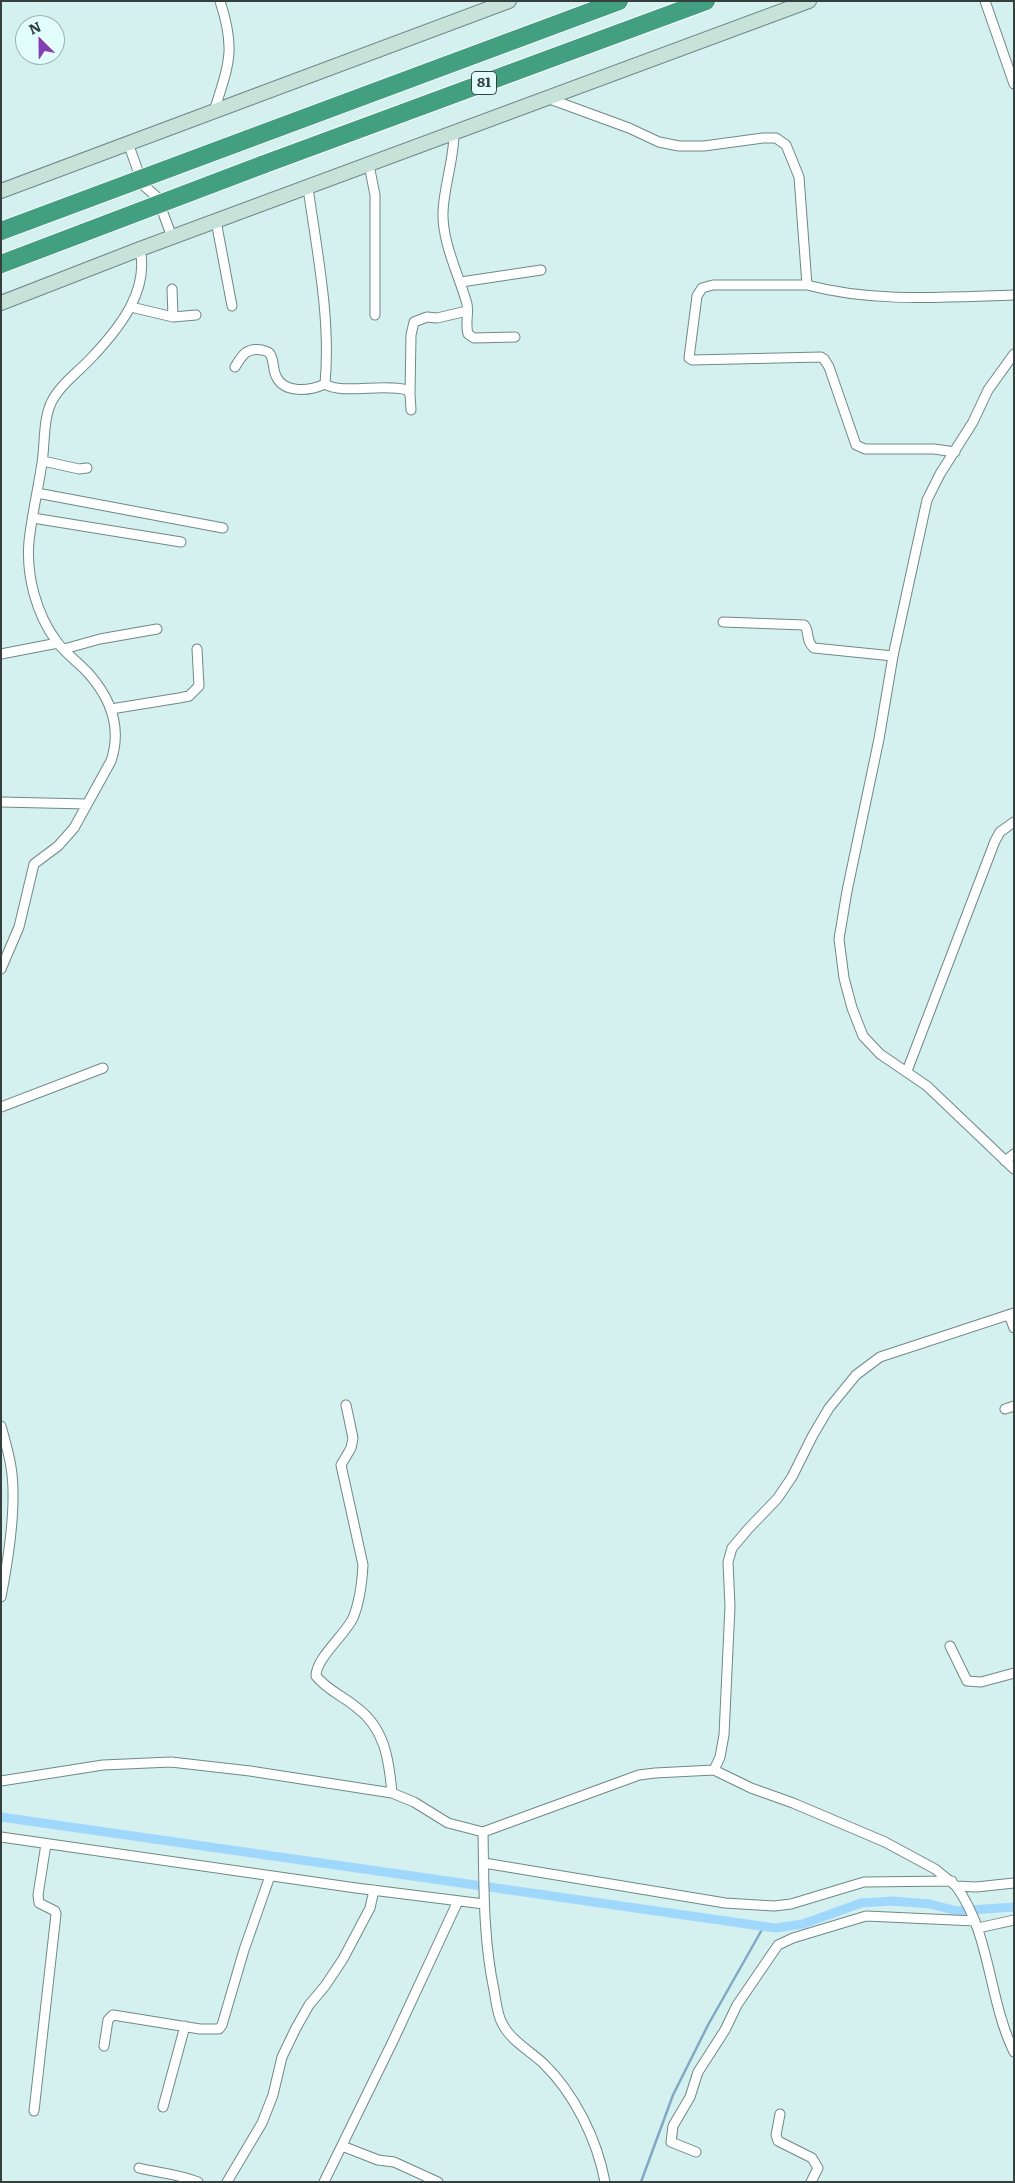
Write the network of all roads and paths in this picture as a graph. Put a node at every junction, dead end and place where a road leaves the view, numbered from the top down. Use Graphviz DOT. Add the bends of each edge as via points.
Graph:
graph roads {
  1 [pos="220,1"];
  2 [pos="509,1"];
  3 [pos="619,1"];
  4 [pos="706,1"];
  5 [pos="809,1"];
  6 [pos="985,1"];
  7 [pos="1010,64"];
  8 [pos="1014,84"];
  9 [pos="546,98"];
  10 [pos="214,111"];
  11 [pos="454,133"];
  12 [pos="128,143"];
  13 [pos="369,164"];
  14 [pos="308,188"];
  15 [pos="1,191"];
  16 [pos="216,221"];
  17 [pos="1,231"];
  18 [pos="172,237"];
  19 [pos="140,248"];
  20 [pos="1,264"];
  21 [pos="540,270"];
  22 [pos="460,282"];
  23 [pos="807,285"];
  24 [pos="172,289"];
  25 [pos="1014,295"];
  26 [pos="1,304"];
  27 [pos="232,306"];
  28 [pos="131,307"];
  29 [pos="467,312"];
  30 [pos="375,314"];
  31 [pos="196,315"];
  32 [pos="172,317"];
  33 [pos="515,337"];
  34 [pos="1014,354"];
  35 [pos="235,367"];
  36 [pos="325,384"];
  37 [pos="410,394"];
  38 [pos="410,410"];
  39 [pos="955,452"];
  40 [pos="42,461"];
  41 [pos="87,468"];
  42 [pos="37,493"];
  43 [pos="33,518"];
  44 [pos="223,528"];
  45 [pos="180,542"];
  46 [pos="723,622"];
  47 [pos="157,628"];
  48 [pos="61,646"];
  49 [pos="196,650"];
  50 [pos="1,654"];
  51 [pos="893,656"];
  52 [pos="111,709"];
  53 [pos="1,802"];
  54 [pos="87,804"];
  55 [pos="1014,822"];
  56 [pos="1,970"];
  57 [pos="103,1068"];
  58 [pos="907,1071"];
  59 [pos="1,1107"];
  60 [pos="1014,1154"];
  61 [pos="1005,1161"];
  62 [pos="1014,1169"];
  63 [pos="1011,1314"];
  64 [pos="1014,1328"];
  65 [pos="346,1405"];
  66 [pos="1,1426"];
  67 [pos="3,1576"];
  68 [pos="1,1597"];
  69 [pos="950,1646"];
  70 [pos="1014,1673"];
  71 [pos="714,1770"];
  72 [pos="1,1781"];
  73 [pos="392,1793"];
  74 [pos="483,1832"];
  75 [pos="1,1836"];
  76 [pos="46,1844"];
  77 [pos="484,1867"];
  78 [pos="270,1876"];
  79 [pos="1014,1883"];
  80 [pos="956,1886"];
  81 [pos="374,1890"];
  82 [pos="458,1901"];
  83 [pos="484,1904"];
  84 [pos="1014,1920"];
  85 [pos="975,1921"];
  86 [pos="185,2026"];
  87 [pos="104,2046"];
  88 [pos="1014,2052"];
  89 [pos="163,2108"];
  90 [pos="34,2111"];
  91 [pos="780,2114"];
  92 [pos="342,2146"];
  93 [pos="696,2152"];
  94 [pos="139,2168"];
  95 [pos="198,2182"];
  96 [pos="227,2182"];
  97 [pos="324,2182"];
  98 [pos="438,2182"];
  99 [pos="605,2182"];
  100 [pos="810,2182"];
  1 -- 10 [label="street" via="230,38 230,53"];
  2 -- 10 [label="main road"];
  3 -- 17 [label="highway, 81, bridge"];
  4 -- 20 [label="highway, 81, bridge"];
  5 -- 9 [label="main road"];
  6 -- 7 [label="street"];
  7 -- 8 [label="street"];
  9 -- 11 [label="main road"];
  9 -- 23 [label="street" via="659,142 679,146 763,138 776,138 786,145 799,177"];
  10 -- 12 [label="main road"];
  11 -- 13 [label="main road"];
  11 -- 22 [label="street" via="443,214"];
  12 -- 15 [label="main road"];
  12 -- 18 [label="street" via="143,185 156,197"];
  13 -- 14 [label="main road"];
  13 -- 30 [label="street" via="375,195"];
  14 -- 16 [label="main road"];
  14 -- 36 [label="street" via="320,267 327,361"];
  16 -- 18 [label="main road"];
  16 -- 27 [label="street"];
  18 -- 19 [label="main road"];
  19 -- 26 [label="main road"];
  19 -- 28 [label="street" via="140,285"];
  21 -- 22 [label="street"];
  22 -- 29 [label="street"];
  23 -- 25 [label="street" via="878,297"];
  23 -- 39 [label="street" via="713,285 702,288 697,296 689,358 821,357 829,367 856,445 864,449 934,448"];
  24 -- 32 [label="street"];
  28 -- 32 [label="street"];
  28 -- 40 [label="street" via="95,355 52,402"];
  29 -- 33 [label="street" via="465,324 470,338"];
  29 -- 37 [label="street" via="427,317 414,322 410,335"];
  31 -- 32 [label="street"];
  34 -- 39 [label="street" via="988,390"];
  35 -- 36 [label="street" via="252,348 268,352 276,376 284,385 303,390"];
  36 -- 37 [label="street" via="338,390 380,386 407,390"];
  37 -- 38 [label="street"];
  39 -- 51 [label="street" via="927,500"];
  40 -- 41 [label="street"];
  40 -- 42 [label="street"];
  42 -- 43 [label="street"];
  42 -- 44 [label="street"];
  43 -- 45 [label="street"];
  43 -- 48 [label="street" via="29,540 30,575 40,608"];
  46 -- 51 [label="street" via="804,625 808,642 814,648"];
  47 -- 48 [label="street"];
  48 -- 50 [label="street"];
  48 -- 52 [label="street" via="104,694"];
  49 -- 52 [label="street" via="199,686 189,696"];
  51 -- 58 [label="street" via="839,939 844,978 863,1036 880,1054"];
  52 -- 54 [label="street" via="115,749"];
  53 -- 54 [label="street"];
  54 -- 56 [label="street" via="66,838 34,864 19,928"];
  55 -- 58 [label="street" via="1000,832 995,841"];
  57 -- 59 [label="street"];
  58 -- 61 [label="street" via="946,1103"];
  60 -- 61 [label="street"];
  61 -- 62 [label="street"];
  63 -- 64 [label="street"];
  63 -- 71 [label="street" via="880,1357 856,1375 829,1408 777,1499 732,1548 728,1562 730,1606 724,1735"];
  65 -- 73 [label="street" via="353,1438 341,1465 362,1565 362,1581 352,1620 319,1665 316,1676 357,1707 377,1729 387,1752"];
  66 -- 67 [label="street" via="12,1468"];
  67 -- 68 [label="street"];
  69 -- 70 [label="street" via="967,1681 981,1682"];
  71 -- 74 [label="street" via="639,1775"];
  71 -- 80 [label="street" via="885,1842 935,1870"];
  72 -- 73 [label="street" via="103,1765 171,1762"];
  73 -- 74 [label="street" via="448,1823"];
  74 -- 77 [label="street"];
  75 -- 76 [label="street"];
  76 -- 78 [label="street"];
  76 -- 90 [label="street" via="39,1903 56,1914"];
  77 -- 80 [label="street" via="760,1906 790,1904 864,1882"];
  77 -- 83 [label="street"];
  78 -- 81 [label="street"];
  78 -- 86 [label="street" via="222,2026 215,2031"];
  79 -- 80 [label="street"];
  80 -- 85 [label="street"];
  81 -- 82 [label="street"];
  81 -- 96 [label="street" via="370,1908 344,1959 308,2005 296,2028 282,2057 262,2123"];
  82 -- 83 [label="street"];
  82 -- 92 [label="street"];
  83 -- 99 [label="street" via="491,1977 502,2024 559,2080 593,2138"];
  84 -- 85 [label="street"];
  85 -- 88 [label="street" via="1004,2033"];
  85 -- 93 [label="street" via="866,1916 778,1945 700,2068 690,2098 673,2126 672,2142"];
  86 -- 87 [label="street" via="113,2015 108,2020"];
  86 -- 89 [label="street"];
  91 -- 100 [label="street" via="778,2141 816,2162 818,2168"];
  92 -- 97 [label="street"];
  92 -- 98 [label="street" via="378,2160 400,2164"];
  94 -- 95 [label="street" via="180,2174"];
}
